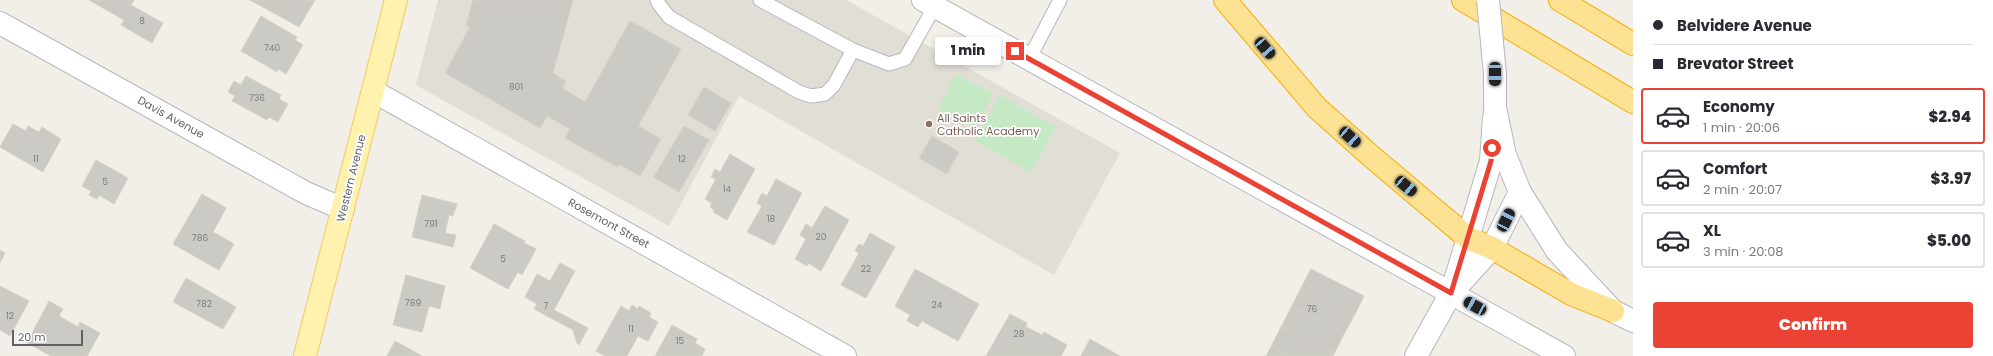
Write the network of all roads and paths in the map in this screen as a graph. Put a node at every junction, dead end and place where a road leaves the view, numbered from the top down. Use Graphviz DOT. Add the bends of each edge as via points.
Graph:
graph roads {
  1 [pos="396,0"];
  2 [pos="657,0"];
  3 [pos="760,0"];
  4 [pos="1060,0"];
  5 [pos="1225,0"];
  6 [pos="1463,0"];
  7 [pos="1488,0"];
  8 [pos="1560,0"];
  9 [pos="929,3"];
  10 [pos="0,23"];
  11 [pos="1633,44"];
  12 [pos="852,50"];
  13 [pos="1029,59"];
  14 [pos="373,91"];
  15 [pos="1633,102"];
  16 [pos="1495,108"];
  17 [pos="1520,192"];
  18 [pos="343,209"];
  19 [pos="1468,238"];
  20 [pos="1492,248"];
  21 [pos="1451,293"];
  22 [pos="1613,311"];
  23 [pos="1633,321"];
  24 [pos="305,356"];
  25 [pos="845,356"];
  26 [pos="1416,356"];
  27 [pos="1564,356"];
  1 -- 14 [label="main road, Western Avenue"];
  2 -- 12 [label="lane" via="669,17 799,92 811,96 825,94 834,84"];
  3 -- 12 [label="lane"];
  4 -- 13 [label="lane"];
  5 -- 19 [label="highway" via="1317,108"];
  6 -- 15 [label="highway"];
  7 -- 16 [label="street, bridge" via="1495,74"];
  8 -- 11 [label="highway"];
  9 -- 12 [label="lane" via="905,59 889,64"];
  9 -- 13 [label="street"];
  10 -- 18 [label="street, Davis Avenue" via="306,193"];
  13 -- 21 [label="street"];
  14 -- 18 [label="main road, Western Avenue"];
  14 -- 25 [label="street, Rosemont Street"];
  16 -- 17 [label="street" via="1505,155"];
  16 -- 19 [label="street" via="1491,161"];
  17 -- 20 [label="street"];
  17 -- 22 [label="street" via="1558,251"];
  18 -- 24 [label="main road, Western Avenue"];
  19 -- 20 [label="highway"];
  19 -- 21 [label="street"];
  20 -- 21 [label="street"];
  20 -- 22 [label="highway" via="1571,294"];
  21 -- 26 [label="street"];
  21 -- 27 [label="street"];
  22 -- 23 [label="street"];
}
